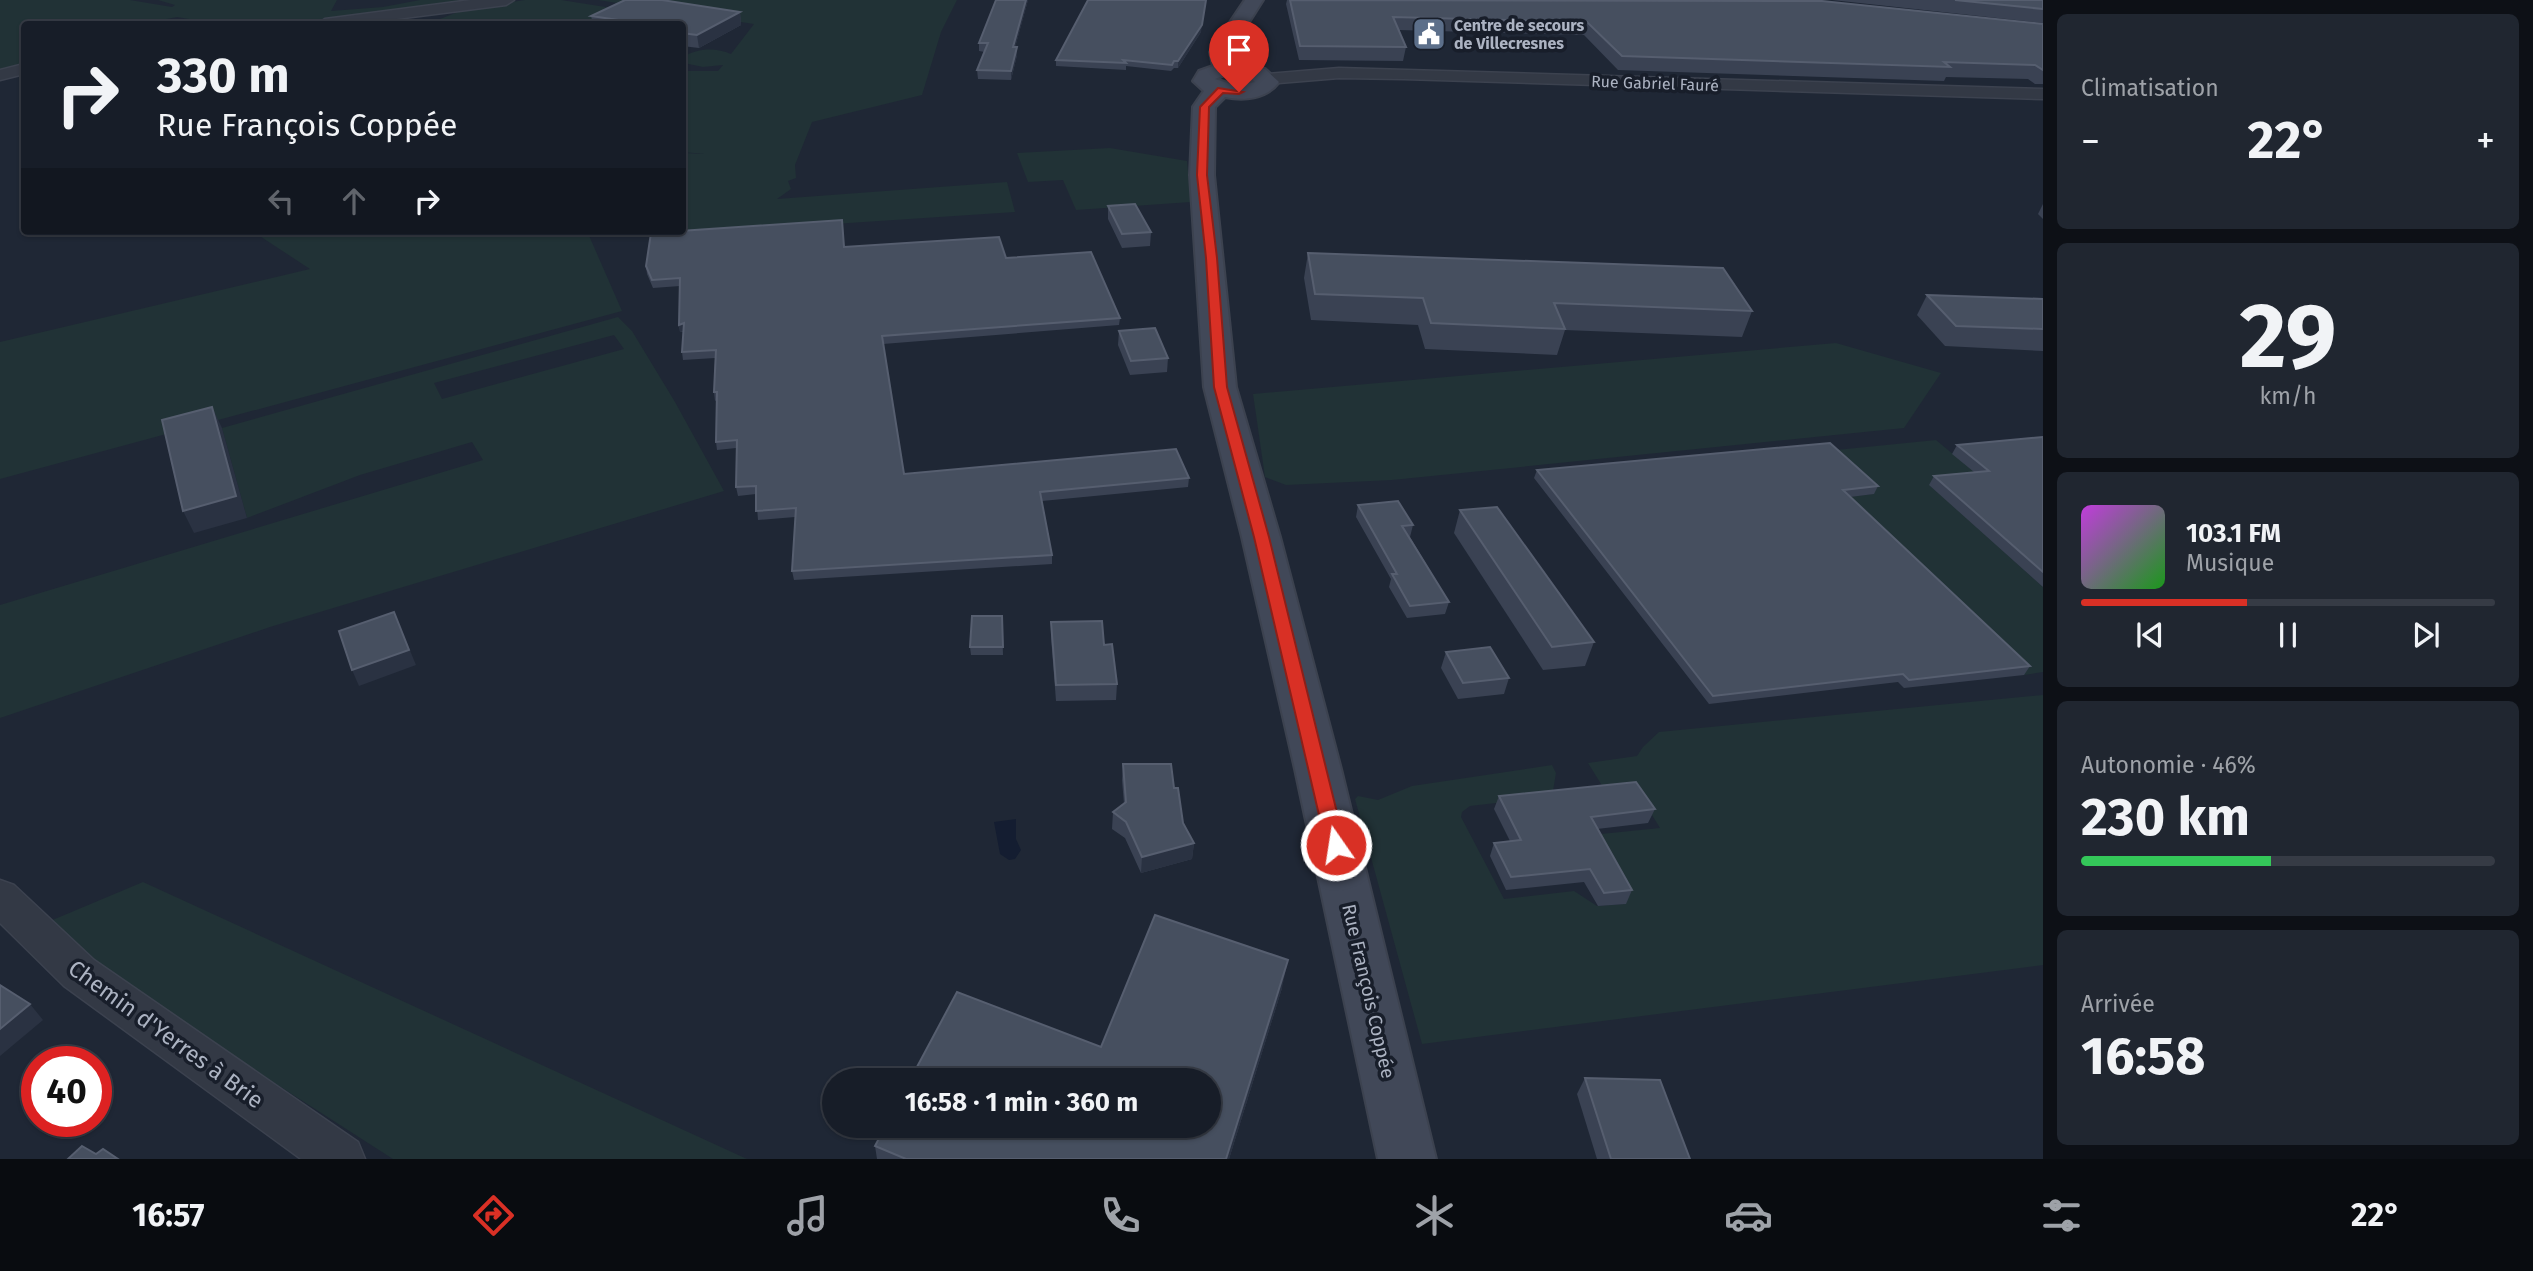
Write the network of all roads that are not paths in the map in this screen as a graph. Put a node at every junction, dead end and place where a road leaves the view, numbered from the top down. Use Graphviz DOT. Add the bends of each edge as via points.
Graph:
graph roads {
  1 [pos="506,0"];
  2 [pos="1254,0"];
  3 [pos="348,21"];
  4 [pos="21,70"];
  5 [pos="0,75"];
  6 [pos="1223,79"];
  7 [pos="1267,79"];
  8 [pos="2043,94"];
  9 [pos="0,897"];
  10 [pos="341,1159"];
  11 [pos="1407,1159"];
  1 -- 3 [label="street"];
  2 -- 6 [label="street" via="1220,52"];
  4 -- 5 [label="street"];
  6 -- 7 [label="street" via="1256,90 1267,85"];
  6 -- 11 [label="street, Rue François Coppée" via="1204,107 1202,175 1220,387 1315,756"];
  7 -- 8 [label="street, Rue Gabriel Fauré" via="1404,74"];
  9 -- 10 [label="street, Chemin d'Yerres à Brie" via="79,974"];
}
